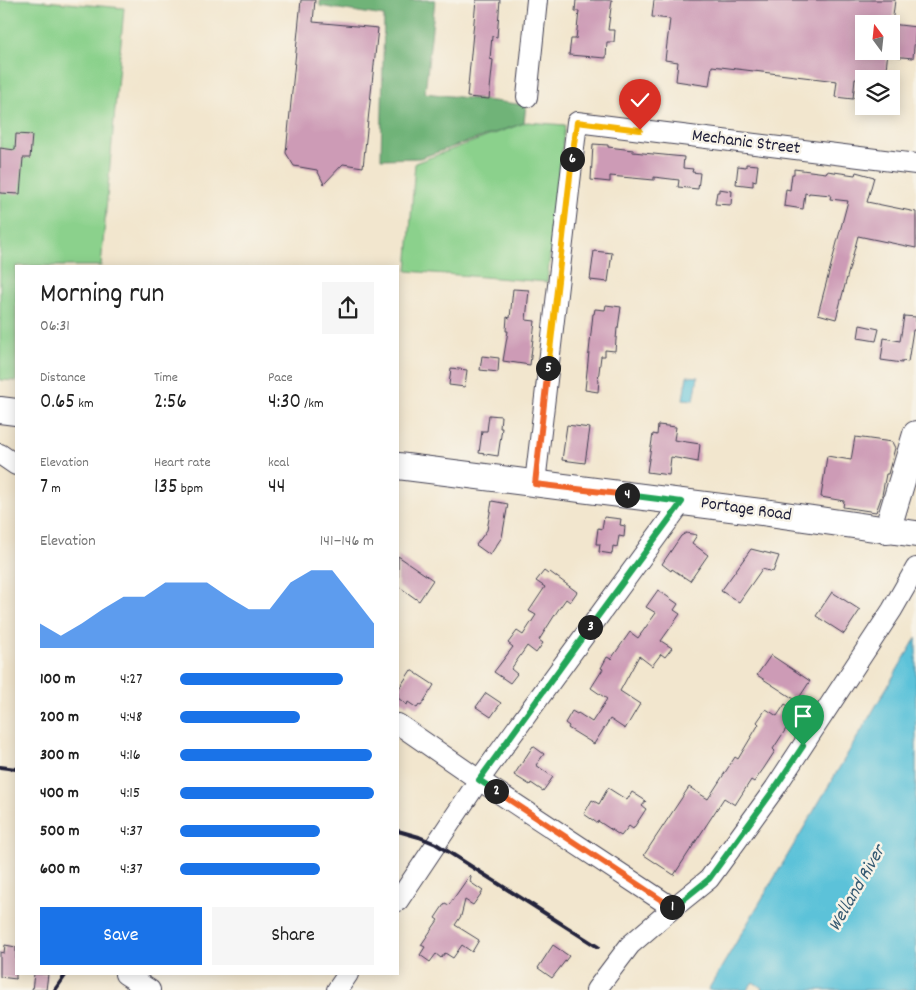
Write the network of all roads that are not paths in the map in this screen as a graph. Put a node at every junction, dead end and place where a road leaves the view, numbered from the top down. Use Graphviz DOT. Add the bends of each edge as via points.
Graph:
graph roads {
  1 [pos="537,0"];
  2 [pos="527,97"];
  3 [pos="916,164"];
  4 [pos="0,410"];
  5 [pos="15,412"];
  6 [pos="916,434"];
  7 [pos="0,454"];
  8 [pos="15,464"];
  9 [pos="399,466"];
  10 [pos="535,484"];
  11 [pos="682,502"];
  12 [pos="886,531"];
  13 [pos="916,534"];
  14 [pos="916,568"];
  15 [pos="399,725"];
  16 [pos="479,780"];
  17 [pos="399,900"];
  18 [pos="673,908"];
  19 [pos="127,975"];
  20 [pos="347,975"];
  21 [pos="150,990"];
  22 [pos="337,990"];
  23 [pos="596,990"];
  1 -- 2 [label="street"];
  3 -- 10 [label="street, Mechanic Street" via="577,122"];
  4 -- 5 [label="main road"];
  6 -- 12 [label="main road"];
  7 -- 8 [label="street"];
  9 -- 10 [label="main road, Portage Road"];
  10 -- 11 [label="main road, Portage Road"];
  11 -- 12 [label="main road, Portage Road"];
  11 -- 16 [label="street"];
  12 -- 13 [label="main road, Portage Road"];
  14 -- 18 [label="street" via="775,788 709,879"];
  15 -- 16 [label="street"];
  16 -- 17 [label="street"];
  16 -- 18 [label="street"];
  18 -- 23 [label="street" via="630,945"];
  19 -- 21 [label="street"];
  20 -- 22 [label="street"];
}
